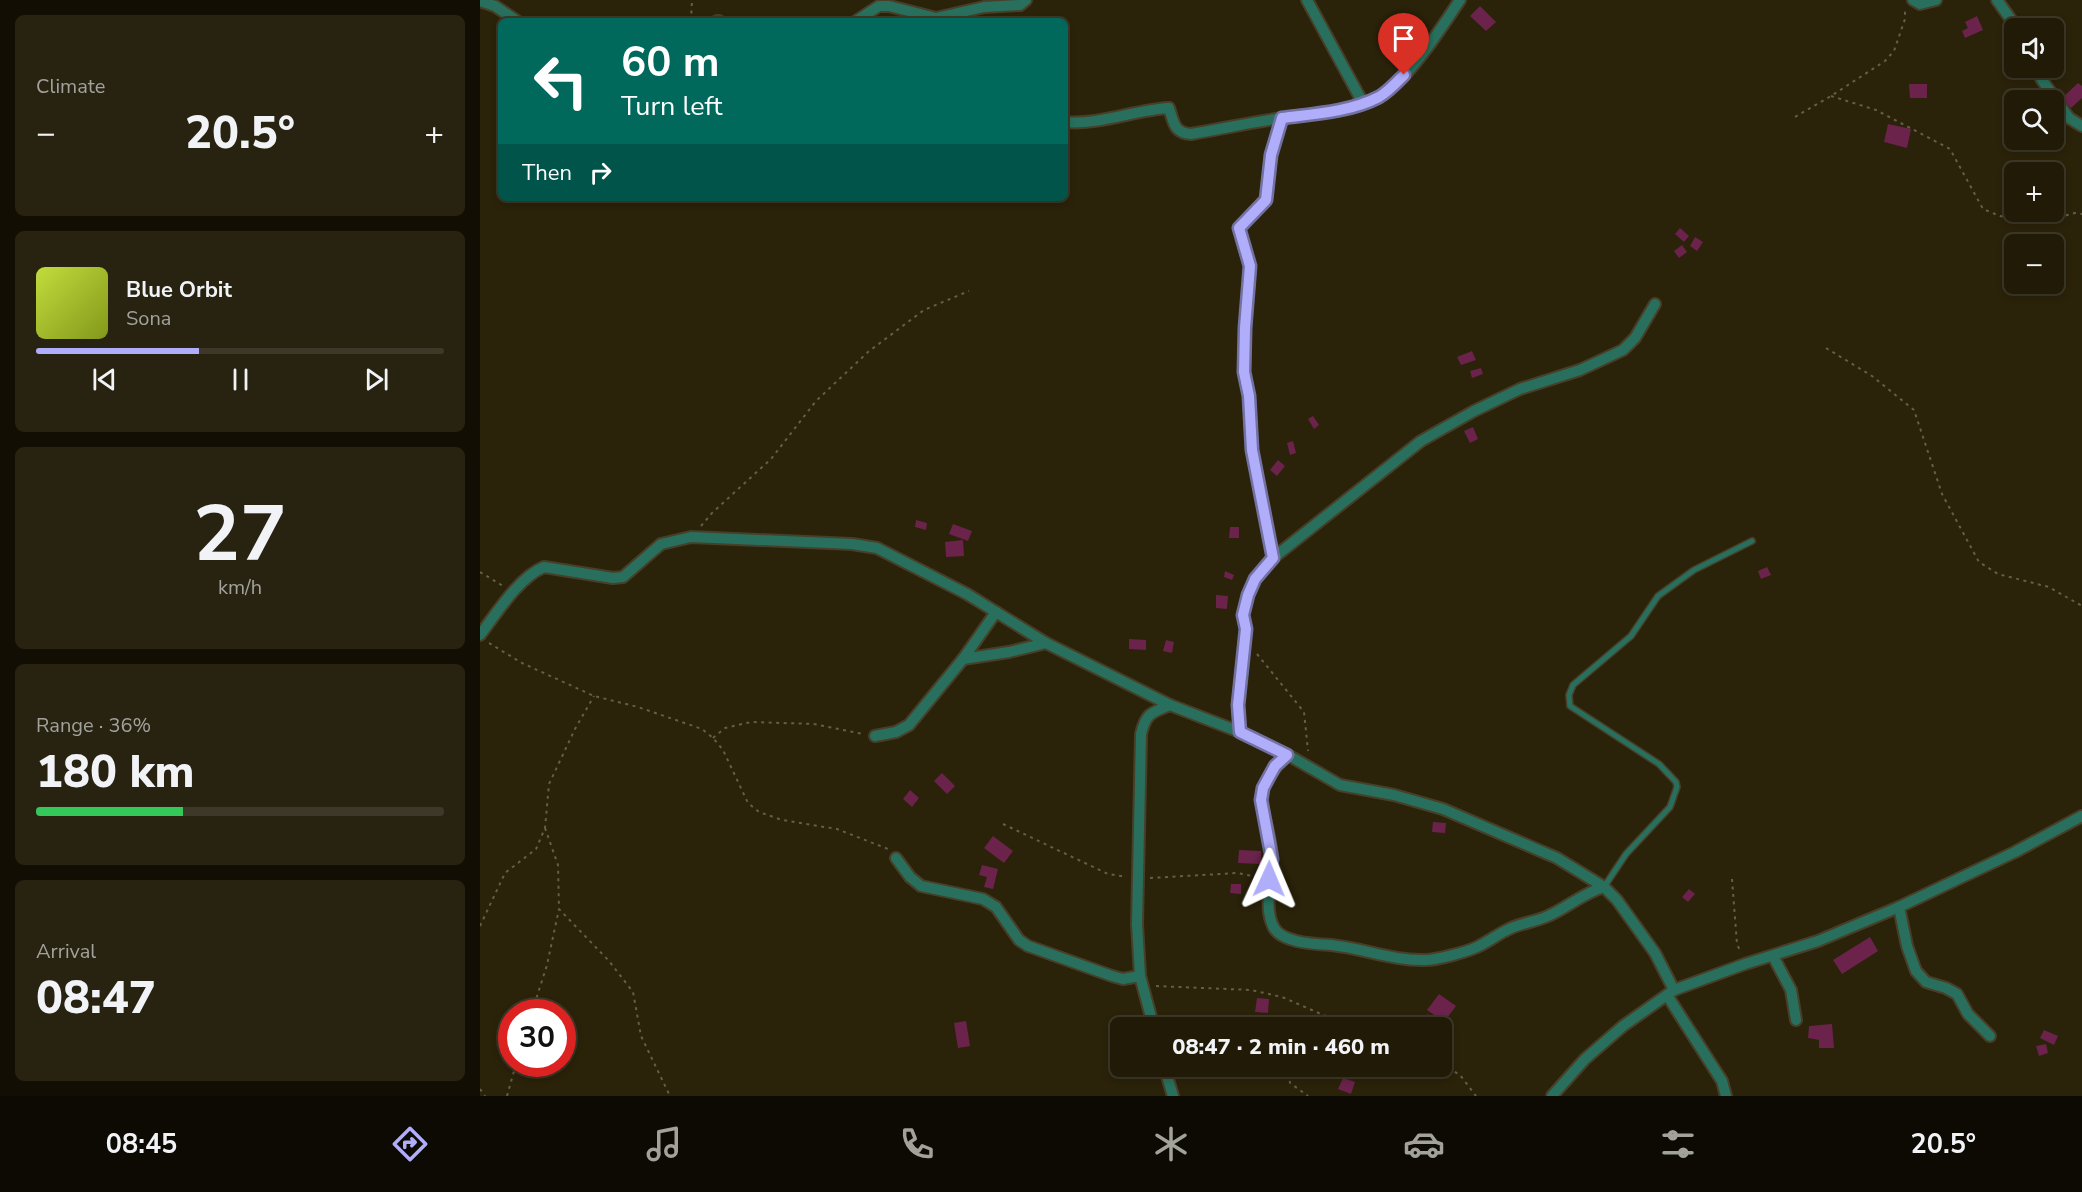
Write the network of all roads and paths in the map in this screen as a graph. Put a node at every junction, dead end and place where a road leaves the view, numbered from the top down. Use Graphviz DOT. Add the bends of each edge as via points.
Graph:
graph roads {
  1 [pos="692,0"];
  2 [pos="1026,0"];
  3 [pos="1307,0"];
  4 [pos="1460,0"];
  5 [pos="1905,0"];
  6 [pos="1913,0"];
  7 [pos="1936,0"];
  8 [pos="1997,0"];
  9 [pos="480,1"];
  10 [pos="513,18"];
  11 [pos="691,18"];
  12 [pos="861,18"];
  13 [pos="936,18"];
  14 [pos="936,18"];
  15 [pos="2010,18"];
  16 [pos="2041,78"];
  17 [pos="1831,96"];
  18 [pos="1363,103"];
  19 [pos="1795,117"];
  20 [pos="1282,118"];
  21 [pos="1068,123"];
  22 [pos="2082,126"];
  23 [pos="2082,214"];
  24 [pos="969,291"];
  25 [pos="1655,304"];
  26 [pos="1826,348"];
  27 [pos="691,537"];
  28 [pos="1752,541"];
  29 [pos="1273,558"];
  30 [pos="480,572"];
  31 [pos="513,592"];
  32 [pos="2082,606"];
  33 [pos="996,612"];
  34 [pos="484,639"];
  35 [pos="1046,642"];
  36 [pos="1256,653"];
  37 [pos="963,659"];
  38 [pos="594,696"];
  39 [pos="1170,705"];
  40 [pos="1240,732"];
  41 [pos="875,736"];
  42 [pos="713,738"];
  43 [pos="1287,755"];
  44 [pos="1311,769"];
  45 [pos="2082,816"];
  46 [pos="1003,824"];
  47 [pos="545,828"];
  48 [pos="896,858"];
  49 [pos="1138,879"];
  50 [pos="1269,879"];
  51 [pos="1732,879"];
  52 [pos="1604,887"];
  53 [pos="1899,907"];
  54 [pos="559,909"];
  55 [pos="480,926"];
  56 [pos="1773,956"];
  57 [pos="1745,964"];
  58 [pos="1141,981"];
  59 [pos="1670,993"];
  60 [pos="536,999"];
  61 [pos="1151,1017"];
  62 [pos="1328,1017"];
  63 [pos="1796,1020"];
  64 [pos="1990,1036"];
  65 [pos="1452,1071"];
  66 [pos="512,1077"];
  67 [pos="1167,1077"];
  68 [pos="1289,1077"];
  69 [pos="480,1089"];
  70 [pos="485,1096"];
  71 [pos="507,1096"];
  72 [pos="670,1096"];
  73 [pos="1173,1096"];
  74 [pos="1308,1096"];
  75 [pos="1476,1096"];
  76 [pos="1552,1096"];
  77 [pos="1726,1096"];
  1 -- 11 [label="path"];
  2 -- 14 [label="street" via="1020,5 984,7"];
  3 -- 18 [label="street"];
  4 -- 18 [label="street" via="1404,75 1381,96"];
  5 -- 17 [label="path" via="1905,19 1894,51"];
  6 -- 7 [label="street" via="1920,4"];
  8 -- 15 [label="street"];
  9 -- 10 [label="street"];
  12 -- 13 [label="street" via="879,6"];
  16 -- 22 [label="street" via="2069,118"];
  17 -- 19 [label="path"];
  17 -- 23 [label="path" via="1876,110 1950,149 1983,209 2037,223"];
  18 -- 20 [label="street"];
  20 -- 21 [label="street" via="1191,134 1176,128 1169,108"];
  20 -- 29 [label="street" via="1271,155 1266,200 1239,228 1250,266 1244,372 1252,450"];
  24 -- 27 [label="path" via="924,310 868,352 816,401 771,459"];
  25 -- 29 [label="street" via="1623,350 1580,370 1520,390 1421,441"];
  26 -- 32 [label="path" via="1872,376 1914,410 1942,494 1979,562 1998,574 2049,587"];
  27 -- 31 [label="street" via="661,544 623,577 544,567"];
  27 -- 33 [label="street" via="877,548"];
  28 -- 52 [label="lane" via="1694,570 1658,596 1631,636 1573,685 1570,706 1659,764 1677,787 1670,807 1626,854"];
  29 -- 40 [label="street" via="1255,579 1243,615 1246,629 1238,705"];
  30 -- 31 [label="path"];
  31 -- 34 [label="street"];
  33 -- 35 [label="street"];
  33 -- 37 [label="street"];
  34 -- 38 [label="path" via="522,663"];
  35 -- 37 [label="street"];
  35 -- 39 [label="street"];
  36 -- 44 [label="path" via="1304,712"];
  37 -- 41 [label="street" via="909,726"];
  38 -- 42 [label="path" via="691,725"];
  38 -- 47 [label="path" via="549,784"];
  39 -- 40 [label="street"];
  39 -- 49 [label="street" via="1150,713 1141,734"];
  40 -- 43 [label="street"];
  41 -- 42 [label="path" via="814,724 751,722 725,728"];
  42 -- 48 [label="path" via="723,750 748,803 759,812 837,829 886,848"];
  43 -- 44 [label="street"];
  43 -- 50 [label="street" via="1275,766 1261,800 1272,859"];
  44 -- 52 [label="street" via="1340,785 1443,808 1557,858"];
  45 -- 53 [label="street"];
  46 -- 49 [label="path" via="1108,874"];
  47 -- 54 [label="path" via="558,865"];
  47 -- 55 [label="path" via="536,849 506,873"];
  48 -- 58 [label="street" via="921,886 983,899 996,907 1019,940 1028,946 1112,976"];
  49 -- 50 [label="path" via="1238,873"];
  49 -- 58 [label="street"];
  50 -- 52 [label="street" via="1274,929 1286,937 1398,959 1426,960 1475,948 1510,928 1548,916"];
  51 -- 57 [label="path" via="1737,944"];
  52 -- 59 [label="street" via="1656,953"];
  53 -- 56 [label="street"];
  53 -- 64 [label="street" via="1906,946 1916,971 1926,982 1957,994 1968,1014"];
  54 -- 60 [label="path"];
  54 -- 72 [label="path" via="633,992 641,1036"];
  56 -- 57 [label="street"];
  56 -- 63 [label="street" via="1791,990"];
  57 -- 59 [label="street"];
  58 -- 61 [label="street"];
  58 -- 62 [label="path" via="1251,990 1282,997"];
  59 -- 76 [label="street" via="1585,1059"];
  59 -- 77 [label="street" via="1722,1081"];
  65 -- 75 [label="path"];
  66 -- 71 [label="path"];
  67 -- 73 [label="street"];
  68 -- 74 [label="path" via="1290,1083"];
  69 -- 70 [label="path"];
}
